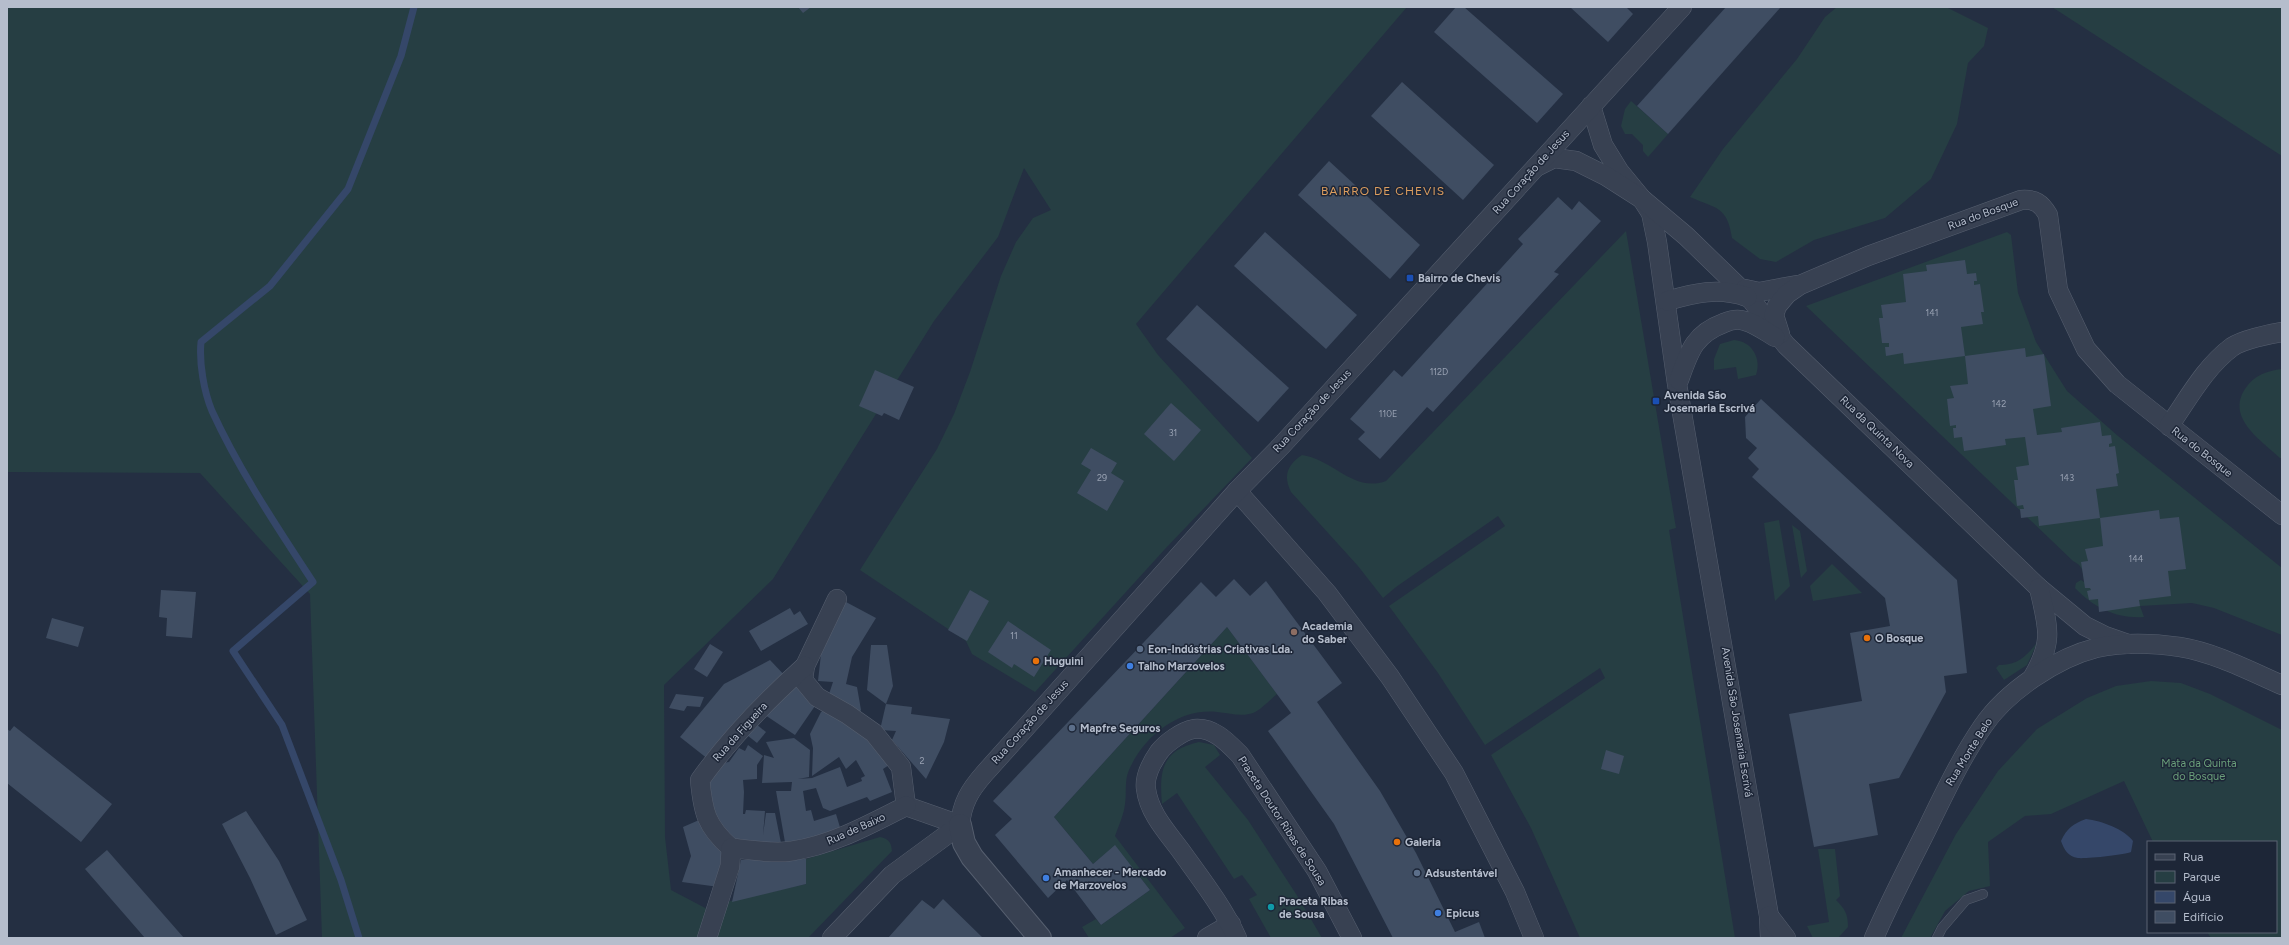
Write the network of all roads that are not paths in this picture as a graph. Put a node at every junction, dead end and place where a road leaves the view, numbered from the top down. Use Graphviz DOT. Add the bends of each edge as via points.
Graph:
graph roads {
  1 [pos="1682,7"];
  2 [pos="1591,106"];
  3 [pos="1535,168"];
  4 [pos="1642,199"];
  5 [pos="1800,284"];
  6 [pos="1749,297"];
  7 [pos="1667,301"];
  8 [pos="2282,332"];
  9 [pos="1783,340"];
  10 [pos="1677,384"];
  11 [pos="2169,426"];
  12 [pos="1237,491"];
  13 [pos="2282,515"];
  14 [pos="2039,588"];
  15 [pos="837,599"];
  16 [pos="2128,644"];
  17 [pos="2067,660"];
  18 [pos="805,666"];
  19 [pos="2033,677"];
  20 [pos="2282,685"];
  21 [pos="906,806"];
  22 [pos="960,825"];
  23 [pos="731,848"];
  24 [pos="1983,894"];
  25 [pos="1769,916"];
  26 [pos="1234,931"];
  27 [pos="1875,933"];
  28 [pos="707,938"];
  29 [pos="832,938"];
  30 [pos="1040,938"];
  31 [pos="1207,938"];
  32 [pos="1352,938"];
  33 [pos="1534,938"];
  34 [pos="1770,938"];
  35 [pos="1779,938"];
  36 [pos="1786,938"];
  37 [pos="1937,938"];
  1 -- 2 [label="street, Rua Coração de Jesus"];
  2 -- 3 [label="street, Rua Coração de Jesus"];
  2 -- 4 [label="street, Avenida São Josemaria Escrivá" via="1604,144 1619,171"];
  3 -- 4 [label="street, Avenida São Josemaria Escrivá" via="1554,158 1576,161 1586,164"];
  3 -- 12 [label="street, Rua Coração de Jesus"];
  4 -- 6 [label="street, Rua da Quinta Nova" via="1686,236"];
  4 -- 7 [label="street, Avenida São Josemaria Escrivá" via="1651,213"];
  5 -- 6 [label="street" via="1759,292 1745,289"];
  5 -- 9 [label="street, Rua do Bosque" via="1787,294 1777,306 1774,315"];
  5 -- 11 [label="street, Rua do Bosque" via="1868,256 2021,200 2032,199 2042,206 2048,215 2058,290 2086,349 2117,384"];
  6 -- 7 [label="street" via="1720,290 1694,293"];
  6 -- 9 [label="street, Rua da Quinta Nova"];
  7 -- 10 [label="street, Avenida São Josemaria Escrivá"];
  8 -- 11 [label="street" via="2233,346 2208,370"];
  9 -- 10 [label="street" via="1756,324 1743,320 1731,320 1709,328 1690,350"];
  9 -- 14 [label="street, Rua da Quinta Nova"];
  10 -- 25 [label="street, Avenida São Josemaria Escrivá"];
  11 -- 13 [label="street, Rua do Bosque"];
  12 -- 22 [label="street, Rua Coração de Jesus" via="969,791 962,807"];
  12 -- 33 [label="street" via="1328,593 1390,677 1454,773 1515,892"];
  14 -- 16 [label="street, Rua da Quinta Nova" via="2085,626"];
  14 -- 17 [label="street"];
  14 -- 19 [label="street" via="2048,629 2047,647"];
  15 -- 18 [label="street"];
  16 -- 17 [label="street, Rua Monte Belo" via="2096,648"];
  16 -- 20 [label="street, Rua Monte Belo" via="2181,647 2231,662"];
  17 -- 19 [label="street, Rua Monte Belo"];
  18 -- 21 [label="street" via="803,680 817,697 874,733 901,767"];
  18 -- 23 [label="street, Rua da Figueira" via="779,689 724,748 700,780 706,817 716,835"];
  19 -- 27 [label="street, Rua Monte Belo" via="2004,700 1956,769"];
  21 -- 22 [label="street"];
  21 -- 23 [label="street, Rua de Baixo" via="828,843 791,851"];
  22 -- 29 [label="street" via="892,874"];
  22 -- 30 [label="street" via="964,843 972,857"];
  23 -- 28 [label="street" via="730,866"];
  24 -- 37 [label="lane" via="1966,900 1942,928"];
  25 -- 34 [label="street, Avenida São Josemaria Escrivá"];
  25 -- 35 [label="street, Avenida São Josemaria Escrivá"];
  25 -- 36 [label="street"];
  26 -- 31 [label="street, Praceta Doutor Ribas de Sousa"];
  26 -- 32 [label="street, Praceta Doutor Ribas de Sousa" via="1150,809 1145,787 1150,766 1163,747 1180,735 1194,730 1210,731 1225,740 1240,755 1317,871"];
}
